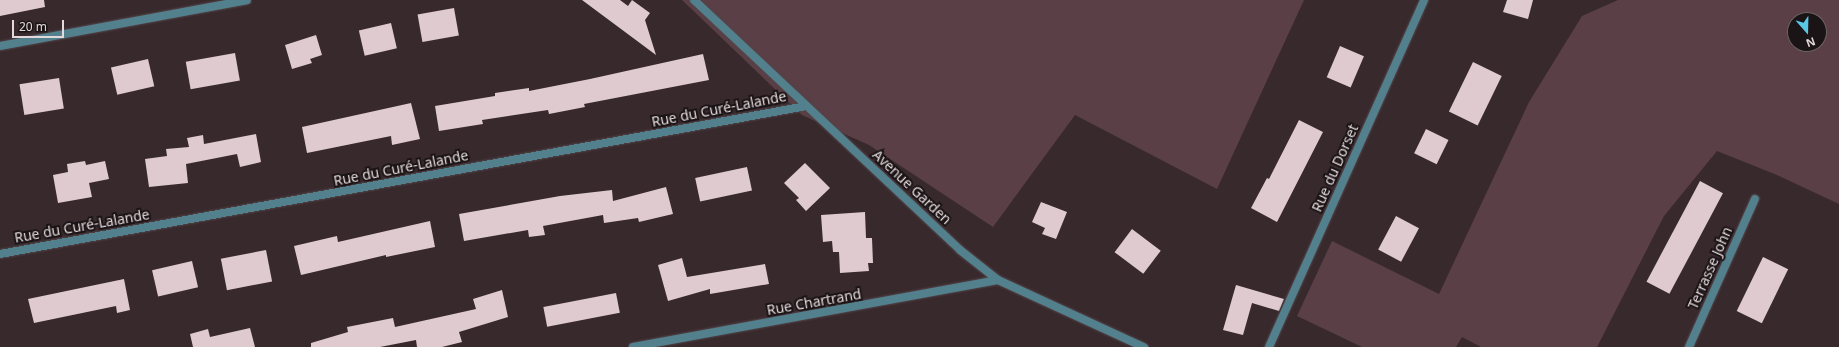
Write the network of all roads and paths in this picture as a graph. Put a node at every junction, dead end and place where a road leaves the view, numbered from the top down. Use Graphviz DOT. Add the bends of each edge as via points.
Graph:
graph roads {
  1 [pos="247,0"];
  2 [pos="694,0"];
  3 [pos="1424,0"];
  4 [pos="0,46"];
  5 [pos="806,106"];
  6 [pos="1755,199"];
  7 [pos="0,254"];
  8 [pos="998,280"];
  9 [pos="633,347"];
  10 [pos="1144,347"];
  11 [pos="1269,347"];
  12 [pos="1689,347"];
  1 -- 4 [label="street"];
  2 -- 5 [label="street, Avenue Garden"];
  3 -- 11 [label="street, Rue du Dorset"];
  5 -- 7 [label="street, Rue du Curé-Lalande"];
  5 -- 8 [label="street, Avenue Garden" via="960,250"];
  6 -- 12 [label="street, Terrasse John"];
  8 -- 9 [label="street, Rue Chartrand"];
  8 -- 10 [label="street, Avenue Garden"];
}
